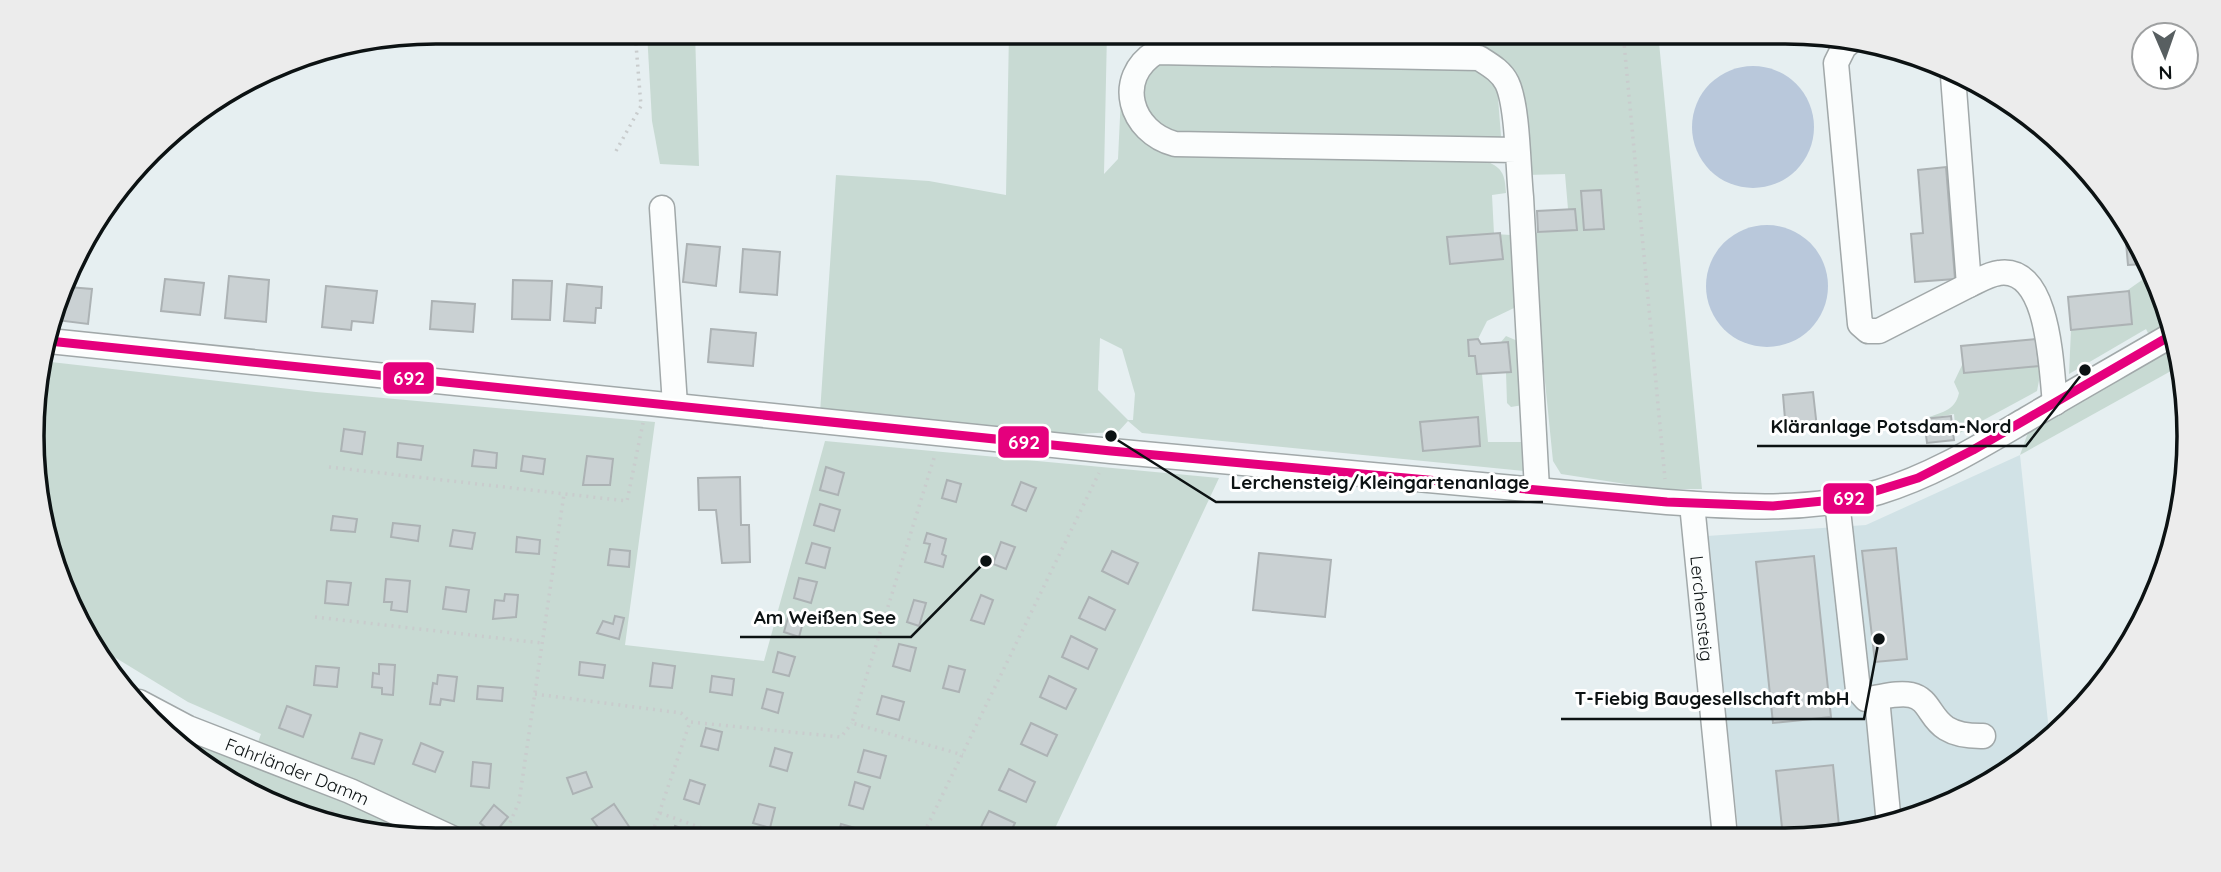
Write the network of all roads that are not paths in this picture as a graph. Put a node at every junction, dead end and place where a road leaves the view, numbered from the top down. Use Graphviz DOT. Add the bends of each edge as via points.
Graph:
graph roads {
  1 [pos="1843,48"];
  2 [pos="1953,82"];
  3 [pos="1516,150"];
  4 [pos="662,208"];
  5 [pos="1969,285"];
  6 [pos="2165,339"];
  7 [pos="55,342"];
  8 [pos="2055,402"];
  9 [pos="675,405"];
  10 [pos="1537,489"];
  11 [pos="1837,501"];
  12 [pos="1692,504"];
  13 [pos="1877,698"];
  14 [pos="158,712"];
  15 [pos="1983,736"];
  16 [pos="1888,814"];
  17 [pos="428,828"];
  18 [pos="1724,828"];
  1 -- 5 [label="street" via="1836,63 1860,324 1868,331 1879,331"];
  2 -- 5 [label="street"];
  3 -- 3 [label="street" via="1508,84 1498,69 1479,58 1156,52 1141,61 1135,75 1132,97 1136,115 1157,139 1175,144"];
  3 -- 10 [label="street"];
  4 -- 9 [label="street"];
  5 -- 8 [label="street" via="1998,272 2011,273 2031,284 2044,322"];
  6 -- 8 [label="street"];
  7 -- 9 [label="street"];
  8 -- 11 [label="street" via="1920,478"];
  9 -- 10 [label="street"];
  10 -- 12 [label="street"];
  11 -- 12 [label="street" via="1755,507"];
  11 -- 13 [label="street" via="1858,690 1866,699"];
  12 -- 18 [label="street, Lerchensteig"];
  13 -- 15 [label="street" via="1912,695 1939,726 1962,736"];
  13 -- 16 [label="street"];
  14 -- 17 [label="street, Fahrländer Damm"];
}
